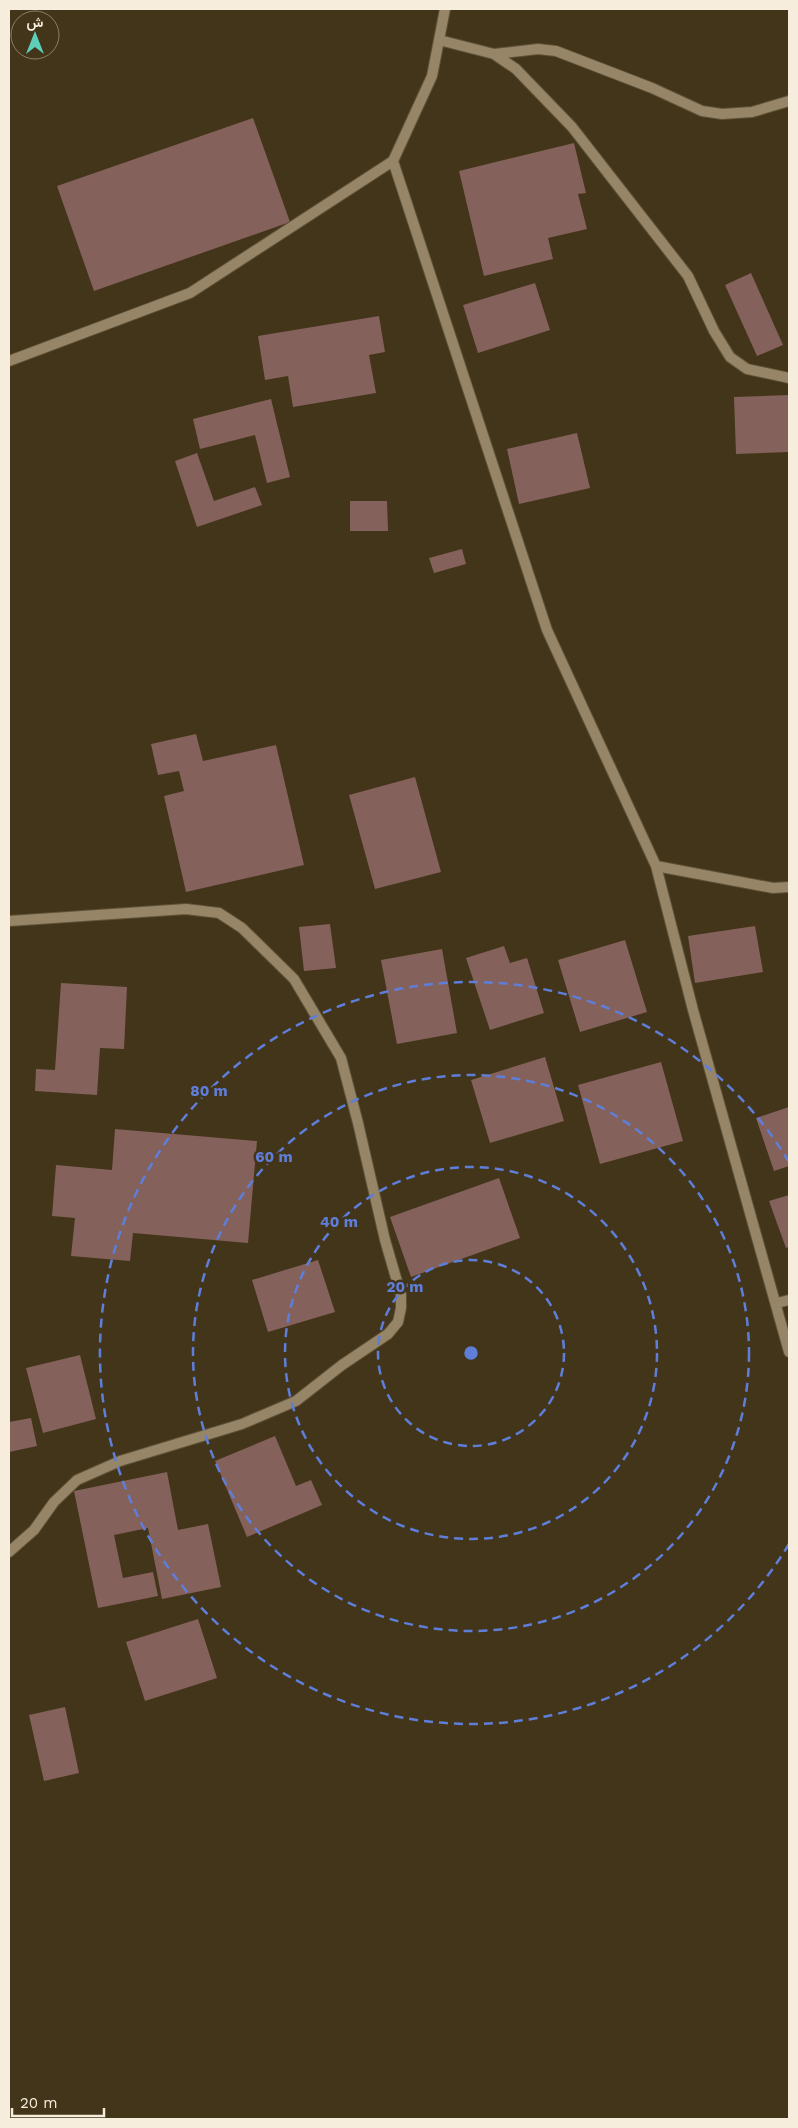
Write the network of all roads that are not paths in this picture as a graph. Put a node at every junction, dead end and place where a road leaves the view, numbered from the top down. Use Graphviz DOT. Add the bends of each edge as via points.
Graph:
graph roads {
  1 [pos="445,9"];
  2 [pos="439,40"];
  3 [pos="494,54"];
  4 [pos="789,101"];
  5 [pos="393,161"];
  6 [pos="9,360"];
  7 [pos="789,378"];
  8 [pos="656,866"];
  9 [pos="789,887"];
  10 [pos="9,921"];
  11 [pos="789,1300"];
  12 [pos="777,1303"];
  13 [pos="789,1352"];
  14 [pos="9,1552"];
  1 -- 2 [label="street"];
  2 -- 3 [label="street"];
  2 -- 5 [label="street" via="432,76"];
  3 -- 4 [label="street" via="538,49 556,51 702,111 722,114 752,112"];
  3 -- 7 [label="street" via="516,69 578,135 688,276 730,357 747,369"];
  5 -- 6 [label="street" via="190,293"];
  5 -- 8 [label="street" via="546,630"];
  8 -- 9 [label="street" via="773,888"];
  8 -- 12 [label="street"];
  10 -- 14 [label="street" via="186,909 219,913 242,928 294,979 341,1058 401,1295 401,1308 398,1322 388,1334 296,1401 242,1424 120,1461 77,1480 54,1502 34,1530"];
  11 -- 12 [label="street"];
  12 -- 13 [label="street"];
}
